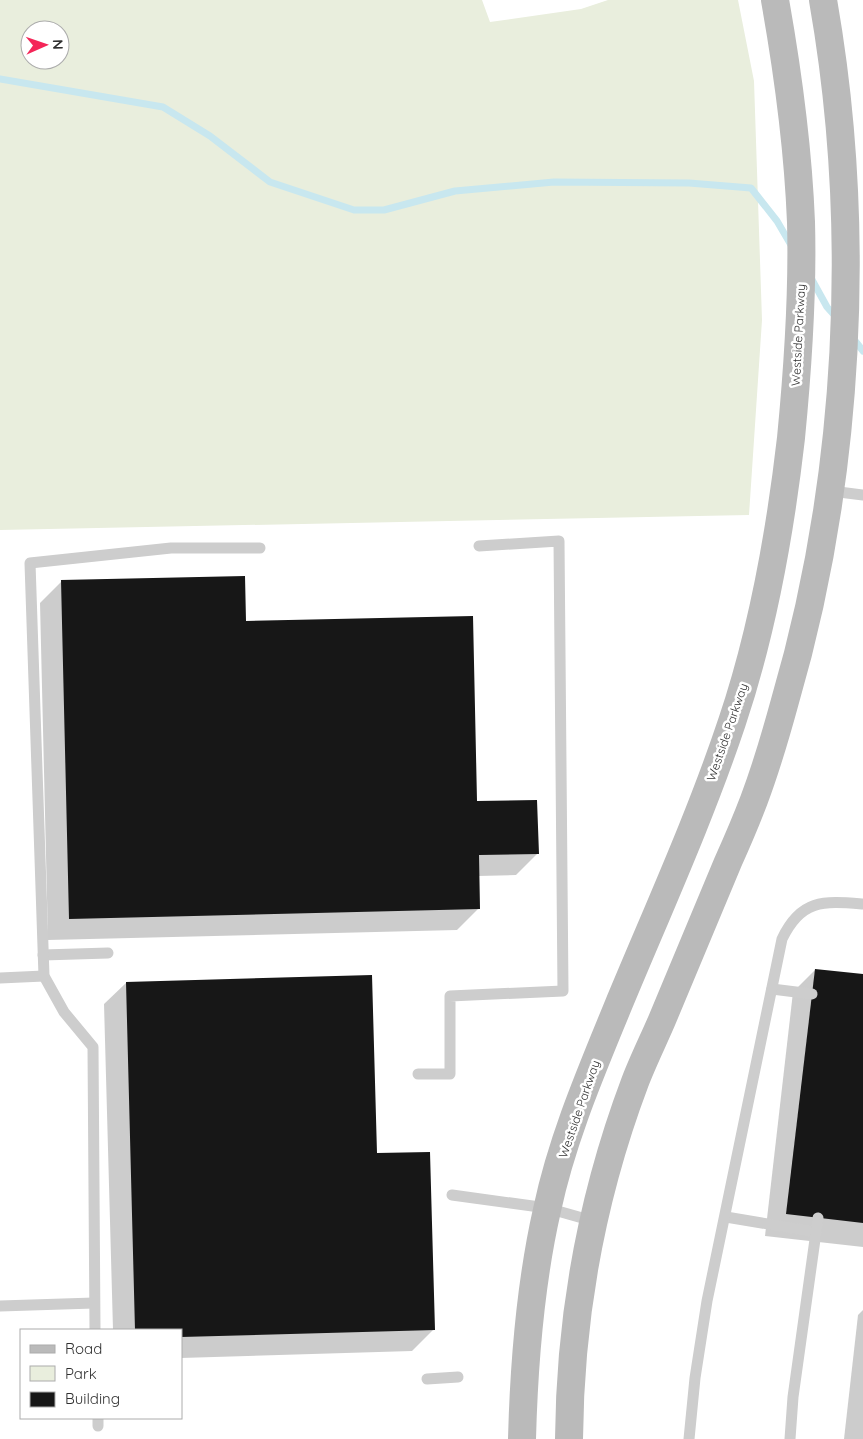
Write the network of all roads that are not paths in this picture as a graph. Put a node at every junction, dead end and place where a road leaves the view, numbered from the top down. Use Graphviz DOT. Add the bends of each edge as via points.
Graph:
graph roads {
  1 [pos="775,0"];
  2 [pos="823,0"];
  3 [pos="832,491"];
  4 [pos="863,496"];
  5 [pos="479,546"];
  6 [pos="260,548"];
  7 [pos="863,904"];
  8 [pos="108,953"];
  9 [pos="43,955"];
  10 [pos="44,976"];
  11 [pos="0,978"];
  12 [pos="772,989"];
  13 [pos="812,994"];
  14 [pos="418,1074"];
  15 [pos="452,1195"];
  16 [pos="547,1208"];
  17 [pos="726,1216"];
  18 [pos="818,1218"];
  19 [pos="593,1222"];
  20 [pos="816,1232"];
  21 [pos="94,1303"];
  22 [pos="0,1306"];
  23 [pos="95,1329"];
  24 [pos="458,1377"];
  25 [pos="427,1379"];
  26 [pos="522,1439"];
  27 [pos="569,1439"];
  28 [pos="689,1439"];
  29 [pos="790,1439"];
  1 -- 16 [label="main road, Westside Parkway" via="797,157 802,286 788,460 770,577 731,727 587,1082"];
  2 -- 3 [label="main road" via="840,124 846,232 845,340"];
  3 -- 4 [label="lane"];
  3 -- 19 [label="main road" via="805,628 754,801 635,1082"];
  5 -- 14 [label="lane" via="559,541 563,991 450,996 450,1074"];
  6 -- 9 [label="lane" via="171,548 30,563"];
  7 -- 12 [label="lane" via="818,904 802,911 790,923 782,939"];
  8 -- 9 [label="lane"];
  9 -- 10 [label="lane"];
  10 -- 11 [label="lane"];
  10 -- 21 [label="lane" via="64,1012 93,1047"];
  12 -- 13 [label="lane"];
  12 -- 17 [label="lane"];
  15 -- 16 [label="lane"];
  16 -- 19 [label="lane"];
  16 -- 26 [label="main road, Westside Parkway" via="528,1333"];
  17 -- 20 [label="lane"];
  17 -- 28 [label="lane" via="707,1301"];
  18 -- 20 [label="lane"];
  19 -- 27 [label="main road" via="572,1355"];
  20 -- 29 [label="lane"];
  21 -- 22 [label="lane"];
  21 -- 23 [label="lane"];
  24 -- 25 [label="lane"];
}
